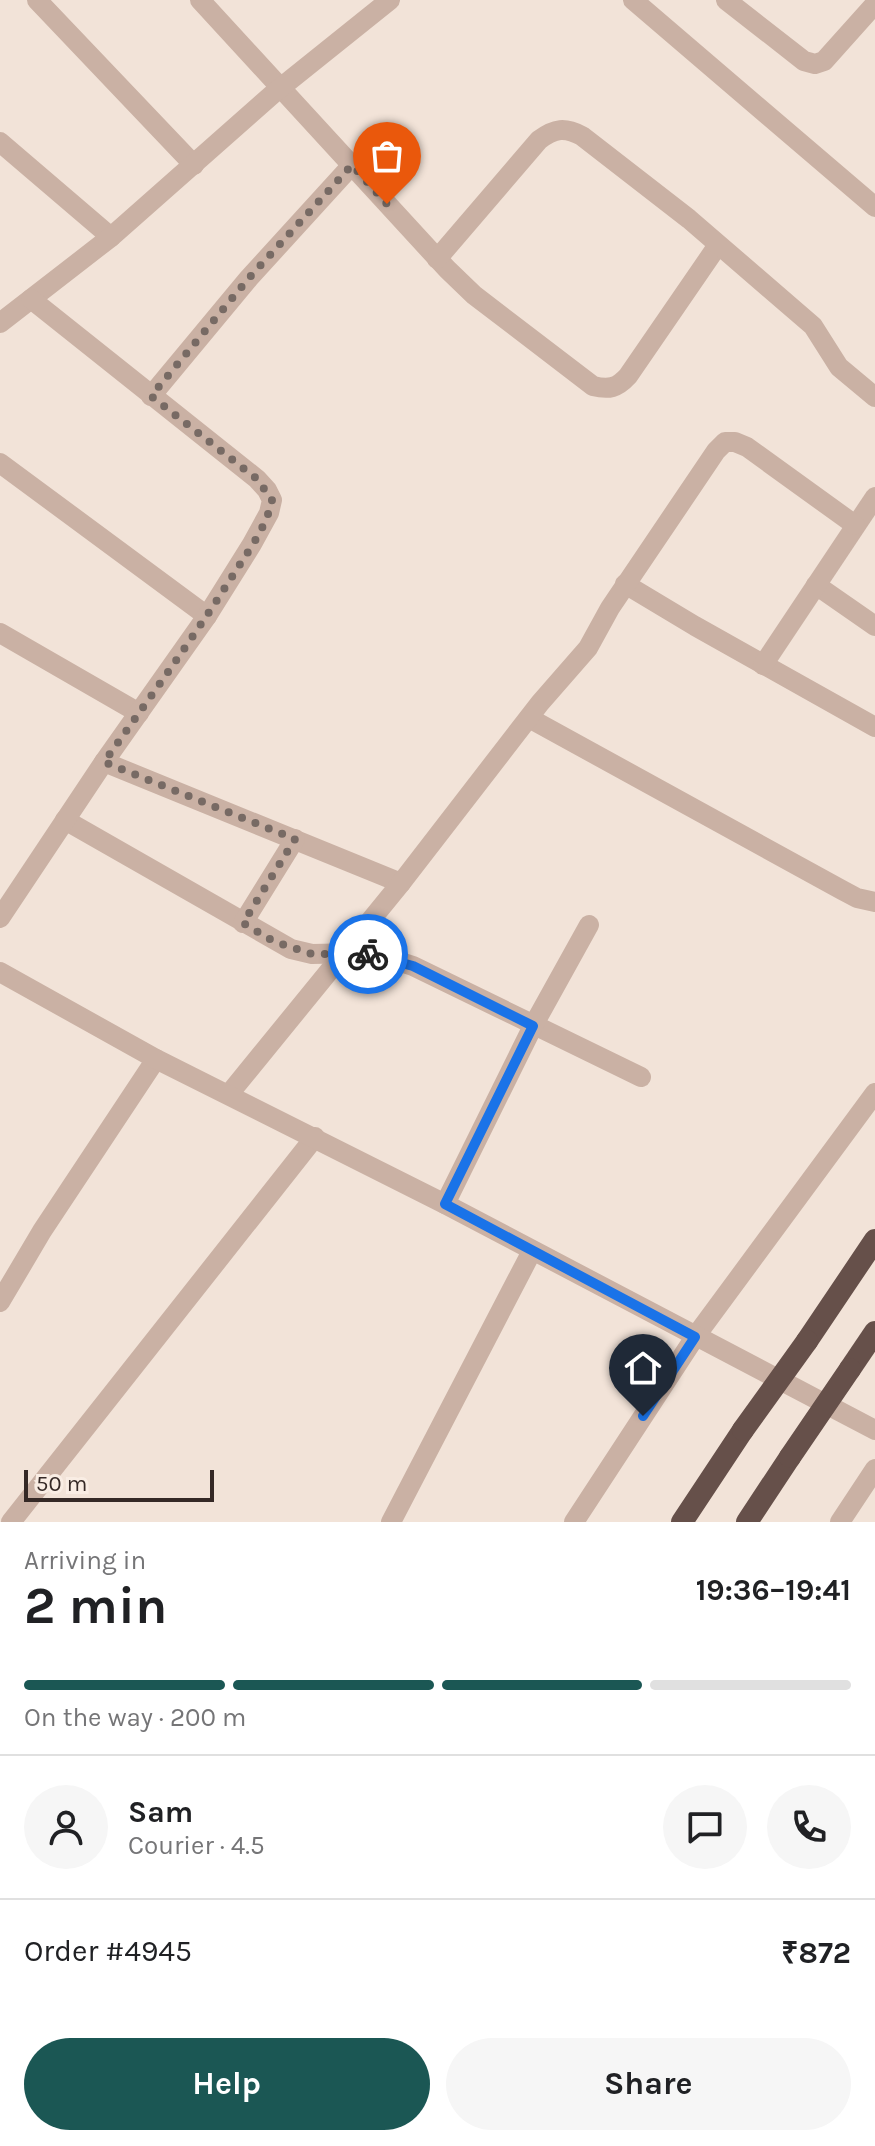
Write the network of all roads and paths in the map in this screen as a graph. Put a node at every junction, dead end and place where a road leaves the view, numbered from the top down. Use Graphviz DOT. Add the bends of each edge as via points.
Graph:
graph roads {
  1 [pos="37,0"];
  2 [pos="200,0"];
  3 [pos="390,0"];
  4 [pos="633,0"];
  5 [pos="733,2"];
  6 [pos="875,4"];
  7 [pos="281,88"];
  8 [pos="0,142"];
  9 [pos="194,165"];
  10 [pos="352,165"];
  11 [pos="875,207"];
  12 [pos="111,237"];
  13 [pos="718,245"];
  14 [pos="437,259"];
  15 [pos="31,299"];
  16 [pos="0,323"];
  17 [pos="151,396"];
  18 [pos="875,397"];
  19 [pos="0,463"];
  20 [pos="875,497"];
  21 [pos="855,525"];
  22 [pos="625,584"];
  23 [pos="816,585"];
  24 [pos="207,616"];
  25 [pos="875,626"];
  26 [pos="0,633"];
  27 [pos="763,665"];
  28 [pos="139,713"];
  29 [pos="529,718"];
  30 [pos="875,727"];
  31 [pos="104,762"];
  32 [pos="65,820"];
  33 [pos="295,839"];
  34 [pos="401,883"];
  35 [pos="875,902"];
  36 [pos="0,918"];
  37 [pos="243,923"];
  38 [pos="589,925"];
  39 [pos="339,955"];
  40 [pos="0,972"];
  41 [pos="533,1026"];
  42 [pos="156,1059"];
  43 [pos="641,1077"];
  44 [pos="875,1093"];
  45 [pos="229,1094"];
  46 [pos="315,1137"];
  47 [pos="445,1204"];
  48 [pos="875,1240"];
  49 [pos="532,1251"];
  50 [pos="0,1302"];
  51 [pos="875,1332"];
  52 [pos="695,1337"];
  53 [pos="875,1430"];
  54 [pos="875,1469"];
  55 [pos="11,1522"];
  56 [pos="391,1522"];
  57 [pos="574,1522"];
  58 [pos="682,1522"];
  59 [pos="747,1522"];
  60 [pos="840,1522"];
  1 -- 9 [label="street"];
  2 -- 7 [label="street"];
  3 -- 7 [label="street"];
  4 -- 11 [label="street"];
  5 -- 6 [label="street" via="804,61 815,64 824,61"];
  7 -- 9 [label="street"];
  7 -- 10 [label="street"];
  8 -- 12 [label="street"];
  9 -- 12 [label="street"];
  10 -- 14 [label="street"];
  10 -- 17 [label="street"];
  12 -- 15 [label="street"];
  13 -- 14 [label="street" via="569,129 539,140"];
  13 -- 14 [label="street" via="628,376 618,387 606,389 593,386 474,295"];
  13 -- 18 [label="street" via="813,326 839,367"];
  15 -- 16 [label="street"];
  15 -- 17 [label="street"];
  17 -- 24 [label="street" via="257,479 272,500 252,544"];
  19 -- 24 [label="street"];
  20 -- 21 [label="street"];
  21 -- 22 [label="street" via="747,447 725,442"];
  21 -- 23 [label="street"];
  22 -- 27 [label="street"];
  22 -- 29 [label="street" via="588,648"];
  23 -- 25 [label="street"];
  23 -- 27 [label="street"];
  24 -- 28 [label="street"];
  26 -- 28 [label="street"];
  27 -- 30 [label="street"];
  28 -- 31 [label="street"];
  29 -- 34 [label="street"];
  29 -- 35 [label="street" via="849,894"];
  31 -- 32 [label="street"];
  31 -- 33 [label="street"];
  32 -- 36 [label="street"];
  32 -- 37 [label="street"];
  33 -- 34 [label="street"];
  33 -- 37 [label="street"];
  34 -- 39 [label="street"];
  37 -- 39 [label="street" via="291,949"];
  38 -- 41 [label="street"];
  39 -- 41 [label="street" via="385,957 413,966"];
  39 -- 45 [label="street"];
  40 -- 42 [label="street"];
  41 -- 43 [label="street"];
  41 -- 47 [label="street"];
  42 -- 45 [label="street"];
  42 -- 50 [label="street"];
  44 -- 52 [label="street"];
  45 -- 46 [label="street"];
  46 -- 47 [label="street"];
  46 -- 55 [label="street"];
  47 -- 49 [label="street"];
  48 -- 58 [label="highway, bridge"];
  49 -- 52 [label="street"];
  49 -- 56 [label="street"];
  51 -- 59 [label="highway, bridge"];
  52 -- 53 [label="street"];
  52 -- 57 [label="street"];
  54 -- 60 [label="street"];
}
